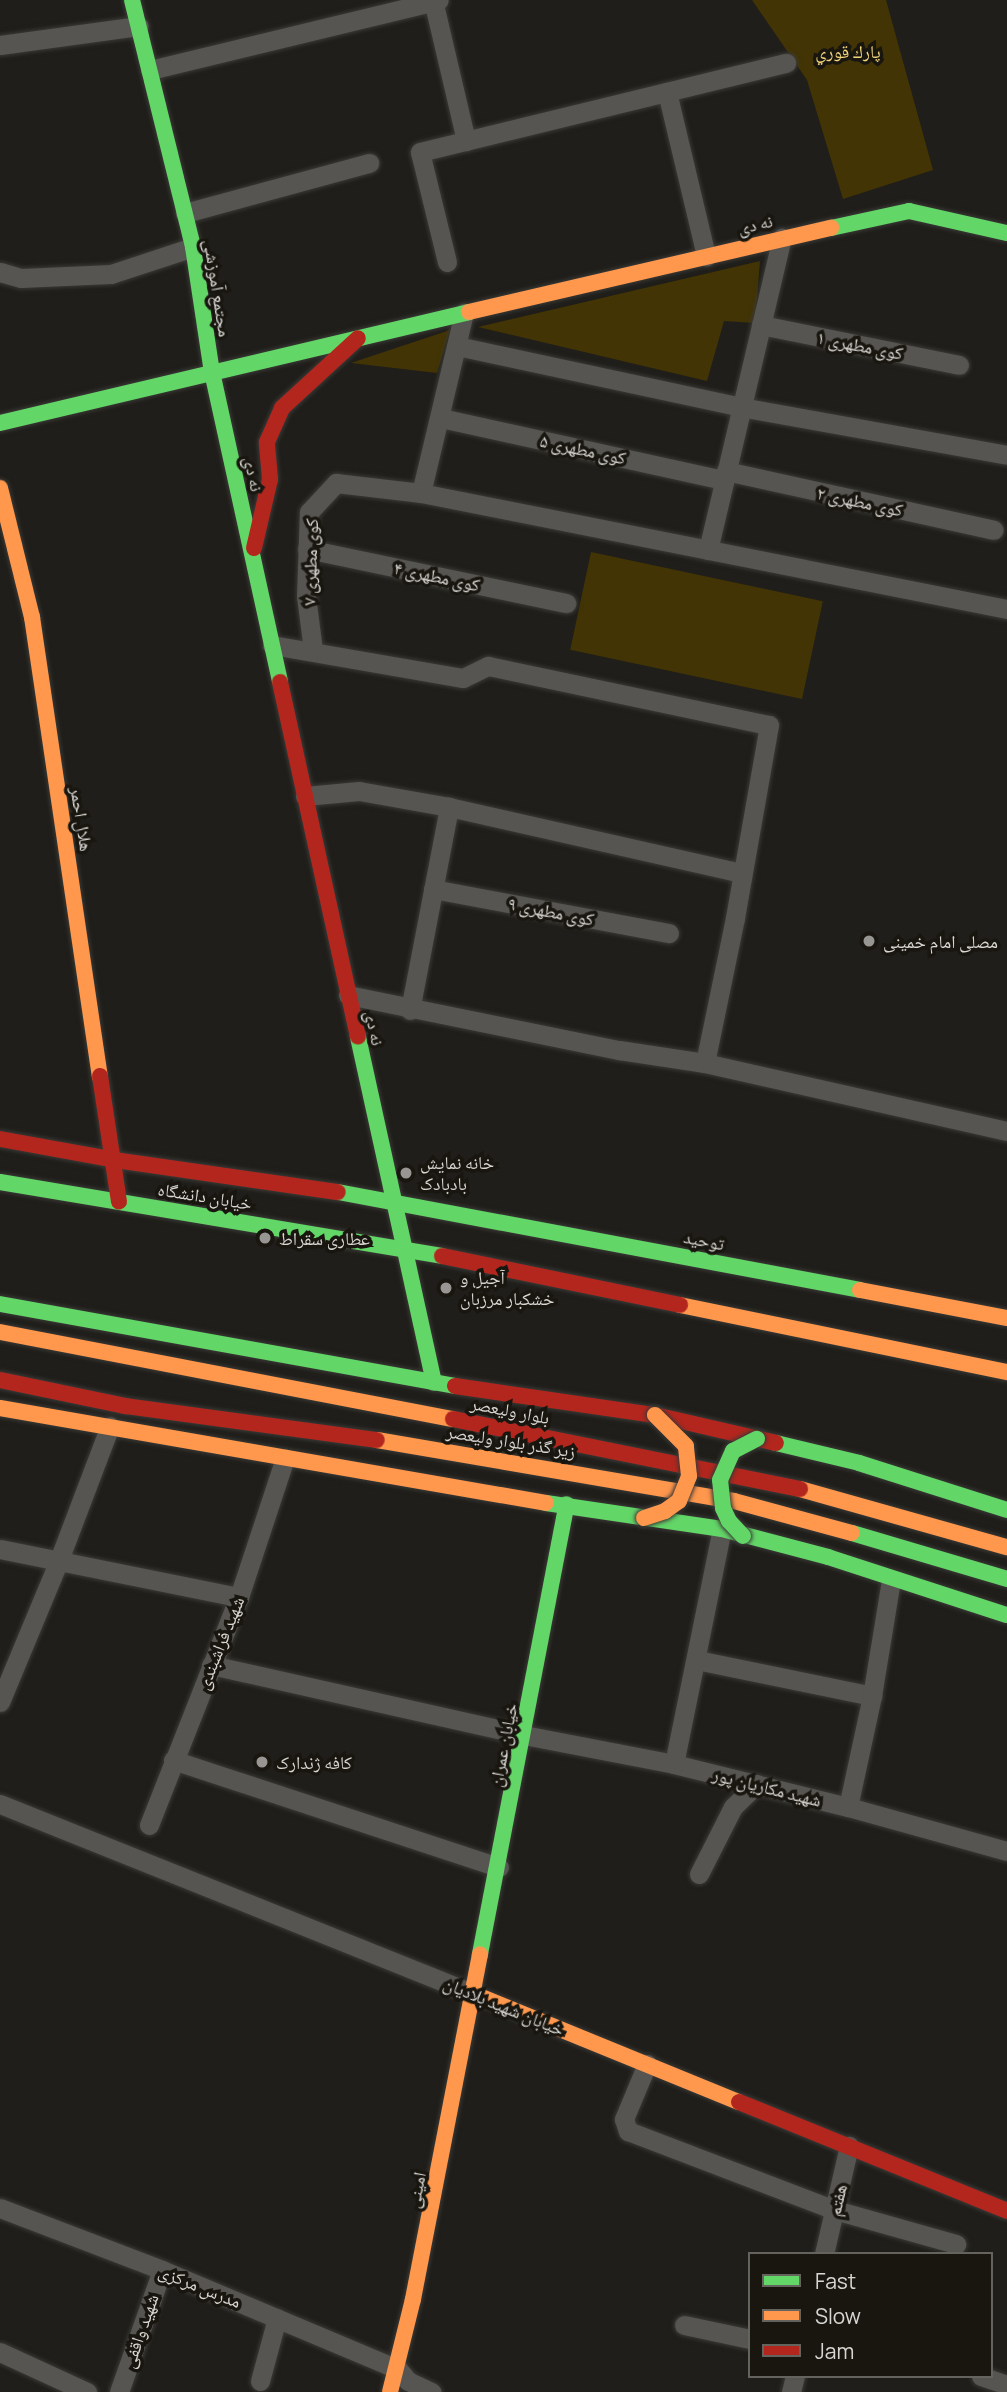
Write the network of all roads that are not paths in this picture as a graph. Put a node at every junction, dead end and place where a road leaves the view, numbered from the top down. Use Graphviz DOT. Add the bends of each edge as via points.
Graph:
graph roads {
  1 [pos="132,0"];
  2 [pos="436,0"];
  3 [pos="139,26"];
  4 [pos="0,45"];
  5 [pos="786,63"];
  6 [pos="150,71"];
  7 [pos="667,92"];
  8 [pos="466,141"];
  9 [pos="369,163"];
  10 [pos="185,213"];
  11 [pos="1007,233"];
  12 [pos="782,238"];
  13 [pos="193,247"];
  14 [pos="706,256"];
  15 [pos="447,262"];
  16 [pos="0,272"];
  17 [pos="464,313"];
  18 [pos="761,325"];
  19 [pos="360,337"];
  20 [pos="457,346"];
  21 [pos="959,365"];
  22 [pos="212,372"];
  23 [pos="741,407"];
  24 [pos="441,418"];
  25 [pos="0,423"];
  26 [pos="1007,455"];
  27 [pos="725,475"];
  28 [pos="0,488"];
  29 [pos="421,493"];
  30 [pos="995,530"];
  31 [pos="307,549"];
  32 [pos="708,550"];
  33 [pos="252,556"];
  34 [pos="566,603"];
  35 [pos="1006,606"];
  36 [pos="272,645"];
  37 [pos="313,650"];
  38 [pos="305,796"];
  39 [pos="449,807"];
  40 [pos="743,873"];
  41 [pos="433,889"];
  42 [pos="669,933"];
  43 [pos="348,995"];
  44 [pos="410,1010"];
  45 [pos="705,1063"];
  46 [pos="1007,1131"];
  47 [pos="0,1139"];
  48 [pos="115,1160"];
  49 [pos="0,1182"];
  50 [pos="393,1200"];
  51 [pos="119,1202"];
  52 [pos="404,1248"];
  53 [pos="0,1304"];
  54 [pos="1007,1318"];
  55 [pos="0,1332"];
  56 [pos="1007,1373"];
  57 [pos="0,1380"];
  58 [pos="433,1382"];
  59 [pos="0,1408"];
  60 [pos="655,1415"];
  61 [pos="110,1426"];
  62 [pos="757,1439"];
  63 [pos="285,1458"];
  64 [pos="568,1504"];
  65 [pos="1007,1510"];
  66 [pos="644,1518"];
  67 [pos="722,1529"];
  68 [pos="743,1536"];
  69 [pos="1007,1547"];
  70 [pos="0,1549"];
  71 [pos="59,1560"];
  72 [pos="1007,1579"];
  73 [pos="891,1580"];
  74 [pos="239,1597"];
  75 [pos="1007,1615"];
  76 [pos="697,1660"];
  77 [pos="211,1665"];
  78 [pos="1,1696"];
  79 [pos="872,1696"];
  80 [pos="524,1735"];
  81 [pos="173,1760"];
  82 [pos="674,1764"];
  83 [pos="757,1784"];
  84 [pos="0,1804"];
  85 [pos="848,1807"];
  86 [pos="149,1825"];
  87 [pos="1007,1850"];
  88 [pos="499,1867"];
  89 [pos="699,1874"];
  90 [pos="474,1994"];
  91 [pos="647,2064"];
  92 [pos="849,2146"];
  93 [pos="0,2208"];
  94 [pos="835,2210"];
  95 [pos="1007,2210"];
  96 [pos="956,2244"];
  97 [pos="824,2252"];
  98 [pos="162,2270"];
  99 [pos="277,2318"];
  100 [pos="684,2325"];
  101 [pos="748,2339"];
  102 [pos="0,2352"];
  103 [pos="398,2369"];
  104 [pos="987,2378"];
  105 [pos="260,2381"];
  106 [pos="1007,2385"];
  107 [pos="87,2392"];
  108 [pos="119,2392"];
  109 [pos="390,2392"];
  110 [pos="432,2392"];
  1 -- 3 [label="street, مجتمع آموزشی"];
  2 -- 6 [label="street"];
  2 -- 8 [label="street"];
  3 -- 4 [label="street"];
  3 -- 6 [label="street, مجتمع آموزشی"];
  5 -- 7 [label="street"];
  6 -- 10 [label="street, مجتمع آموزشی"];
  7 -- 8 [label="street"];
  7 -- 14 [label="street"];
  8 -- 15 [label="street" via="420,152"];
  9 -- 10 [label="street"];
  10 -- 13 [label="street, مجتمع آموزشی"];
  11 -- 12 [label="street, نه دی" via="909,211"];
  12 -- 14 [label="street, نه دی"];
  12 -- 18 [label="street"];
  13 -- 16 [label="street" via="111,274 21,278"];
  13 -- 22 [label="street, مجتمع آموزشی"];
  14 -- 17 [label="street, نه دی"];
  17 -- 19 [label="street, نه دی"];
  17 -- 20 [label="street"];
  18 -- 21 [label="street, کوی مطهری ۱"];
  18 -- 23 [label="street"];
  19 -- 22 [label="street, نه دی"];
  19 -- 33 [label="street" via="282,408 267,442 270,479"];
  20 -- 23 [label="street"];
  20 -- 24 [label="street"];
  22 -- 25 [label="street"];
  22 -- 33 [label="street, نه دی"];
  23 -- 26 [label="street"];
  23 -- 27 [label="street"];
  24 -- 27 [label="street, کوی مطهری ۵"];
  24 -- 29 [label="street"];
  27 -- 30 [label="street, کوی مطهری ۲"];
  27 -- 32 [label="street"];
  28 -- 48 [label="street, هلال احمر" via="32,617"];
  29 -- 31 [label="street, کوی مطهری ۷" via="336,484 309,512"];
  29 -- 32 [label="street"];
  31 -- 34 [label="street, کوی مطهری ۴"];
  31 -- 37 [label="street, کوی مطهری ۷" via="306,596"];
  32 -- 35 [label="street"];
  33 -- 36 [label="street, نه دی"];
  36 -- 37 [label="street"];
  36 -- 38 [label="street, نه دی"];
  37 -- 40 [label="street" via="463,678 488,666 769,725"];
  38 -- 39 [label="street" via="359,791"];
  38 -- 43 [label="street, نه دی"];
  39 -- 40 [label="street"];
  39 -- 41 [label="street"];
  40 -- 45 [label="street"];
  41 -- 42 [label="street, کوی مطهری ۹"];
  41 -- 44 [label="street"];
  43 -- 44 [label="street"];
  43 -- 50 [label="street, نه دی"];
  44 -- 45 [label="street"];
  45 -- 46 [label="street"];
  47 -- 48 [label="street, خیابان دانشگاه"];
  48 -- 50 [label="street, خیابان دانشگاه"];
  48 -- 51 [label="street, هلال احمر"];
  49 -- 51 [label="street, خیابان دانشگاه"];
  50 -- 52 [label="street, نه دی"];
  50 -- 54 [label="street, توحید"];
  51 -- 52 [label="street, خیابان دانشگاه"];
  52 -- 56 [label="street"];
  52 -- 58 [label="street, نه دی"];
  53 -- 58 [label="street, بلوار ولیعصر"];
  55 -- 69 [label="street, بلوار ولیعصر" via="772,1480"];
  57 -- 72 [label="street, زیر گذر بلوار ولیعصر" via="125,1406 391,1441 663,1487 897,1545"];
  58 -- 60 [label="street, بلوار ولیعصر"];
  59 -- 61 [label="street"];
  60 -- 62 [label="street, بلوار ولیعصر"];
  60 -- 66 [label="street, bridge" via="686,1446 689,1476 679,1501"];
  61 -- 63 [label="street"];
  61 -- 71 [label="street"];
  62 -- 65 [label="street, بلوار ولیعصر" via="859,1463"];
  62 -- 68 [label="street, bridge" via="733,1451 720,1480 723,1508"];
  63 -- 64 [label="street"];
  63 -- 74 [label="street, شهید فراشبندی"];
  64 -- 66 [label="street"];
  64 -- 80 [label="street, خیابان عمران"];
  66 -- 67 [label="street"];
  67 -- 68 [label="street"];
  67 -- 76 [label="street"];
  68 -- 73 [label="street" via="828,1557"];
  70 -- 71 [label="street"];
  71 -- 74 [label="street"];
  71 -- 78 [label="street"];
  73 -- 75 [label="street"];
  73 -- 79 [label="street"];
  74 -- 77 [label="street, شهید فراشبندی"];
  76 -- 79 [label="street"];
  76 -- 82 [label="street"];
  77 -- 80 [label="street, شهید مکاریان پور"];
  77 -- 81 [label="street, شهید فراشبندی"];
  79 -- 85 [label="street"];
  80 -- 82 [label="street, شهید مکاریان پور"];
  80 -- 88 [label="street, خیابان عمران"];
  81 -- 86 [label="street, شهید فراشبندی"];
  81 -- 88 [label="street"];
  82 -- 83 [label="street, شهید مکاریان پور"];
  83 -- 85 [label="street, شهید مکاریان پور"];
  83 -- 89 [label="street" via="733,1807"];
  84 -- 90 [label="street, خیابان شهید بلادیان"];
  85 -- 87 [label="street, شهید مکاریان پور"];
  88 -- 90 [label="street, خیابان عمران"];
  90 -- 91 [label="street, خیابان شهید بلادیان"];
  90 -- 103 [label="street, امینی"];
  91 -- 92 [label="street, خیابان شهید بلادیان"];
  91 -- 94 [label="street" via="624,2119 628,2131"];
  92 -- 94 [label="street, هفتم"];
  92 -- 95 [label="street, خیابان شهید بلادیان"];
  93 -- 98 [label="street, مدرس مرکزی"];
  94 -- 96 [label="street"];
  94 -- 97 [label="street, هفتم"];
  98 -- 99 [label="street, مدرس مرکزی"];
  98 -- 108 [label="street, شهید واقفی"];
  99 -- 103 [label="street, مدرس مرکزی"];
  99 -- 105 [label="street"];
  100 -- 101 [label="street"];
  102 -- 107 [label="street"];
  103 -- 109 [label="street, امینی"];
  103 -- 110 [label="street, مدرس مرکزی" via="408,2381"];
  104 -- 106 [label="street"];
}
